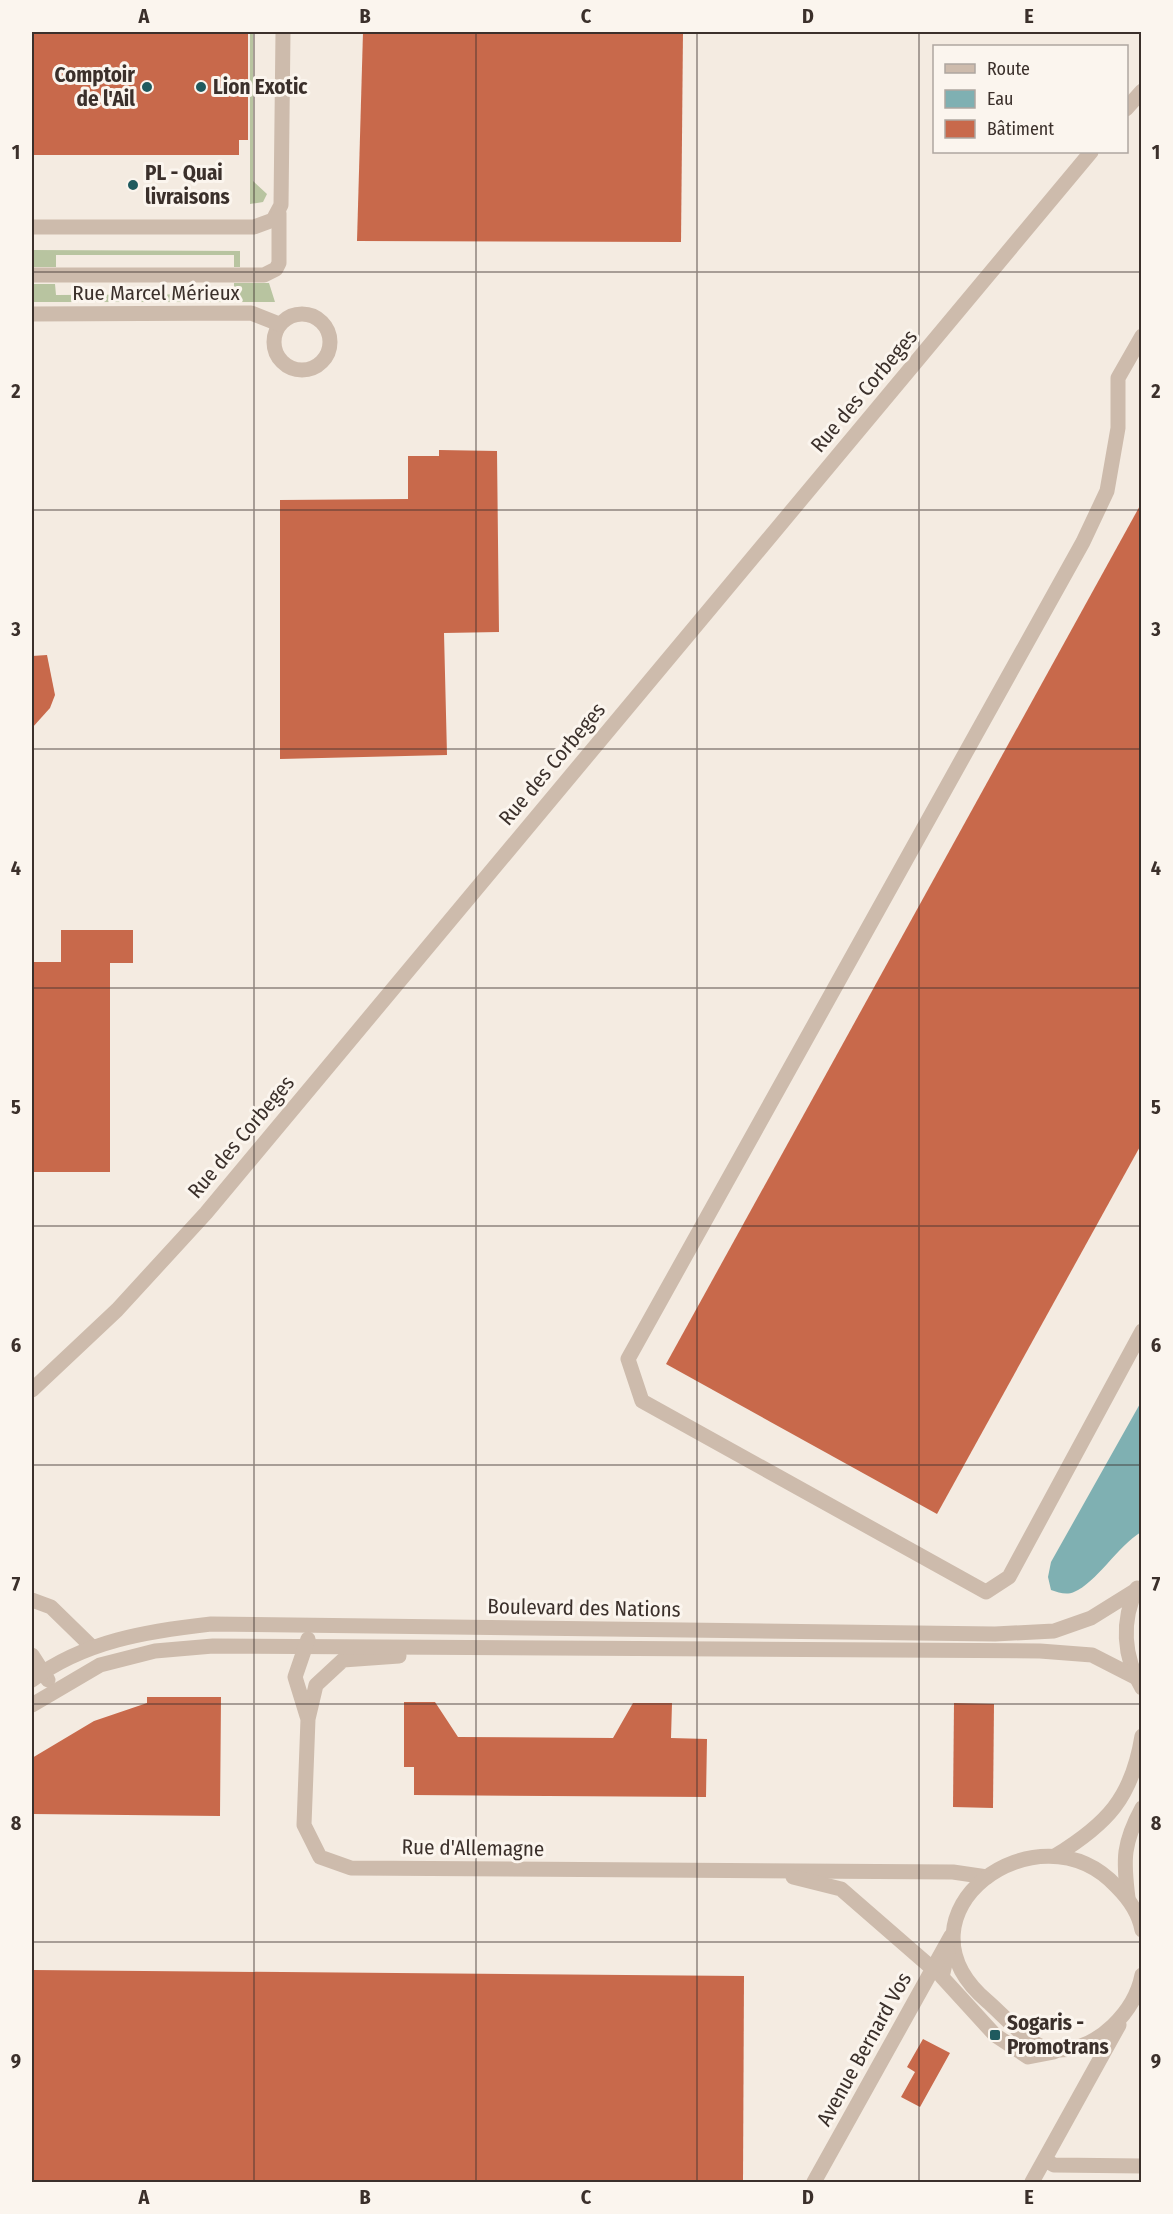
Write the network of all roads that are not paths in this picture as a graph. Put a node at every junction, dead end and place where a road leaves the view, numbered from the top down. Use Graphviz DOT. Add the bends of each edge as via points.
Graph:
graph roads {
  1 [pos="283,32"];
  2 [pos="1142,91"];
  3 [pos="1128,107"];
  4 [pos="1090,153"];
  5 [pos="279,213"];
  6 [pos="32,226"];
  7 [pos="32,275"];
  8 [pos="32,314"];
  9 [pos="279,324"];
  10 [pos="1142,336"];
  11 [pos="1142,1331"];
  12 [pos="32,1390"];
  13 [pos="1139,1586"];
  14 [pos="32,1600"];
  15 [pos="481,1628"];
  16 [pos="305,1646"];
  17 [pos="92,1647"];
  18 [pos="521,1648"];
  19 [pos="32,1655"];
  20 [pos="37,1675"];
  21 [pos="1138,1682"];
  22 [pos="53,1690"];
  23 [pos="32,1705"];
  24 [pos="308,1719"];
  25 [pos="1142,1736"];
  26 [pos="1142,1808"];
  27 [pos="1054,1856"];
  28 [pos="770,1872"];
  29 [pos="987,1876"];
  30 [pos="1128,1898"];
  31 [pos="1142,1930"];
  32 [pos="951,1936"];
  33 [pos="933,1969"];
  34 [pos="1142,1975"];
  35 [pos="1126,2012"];
  36 [pos="1045,2160"];
  37 [pos="1142,2166"];
  38 [pos="814,2182"];
  39 [pos="1032,2182"];
  1 -- 5 [label="street"];
  2 -- 3 [label="street"];
  4 -- 12 [label="street, Rue des Corbeges" via="206,1213 117,1310"];
  5 -- 6 [label="street" via="265,225 254,227"];
  5 -- 7 [label="street" via="279,262 276,269 264,275"];
  8 -- 9 [label="street, Rue Marcel Mérieux" via="251,313"];
  10 -- 11 [label="street" via="1118,378 1118,428 1107,491 1083,542 628,1359 642,1401 986,1592 1010,1576"];
  13 -- 15 [label="street, Boulevard des Nations" via="1091,1618 1054,1631 995,1634"];
  13 -- 21 [label="street" via="1126,1628 1126,1648"];
  14 -- 17 [label="street" via="51,1606"];
  15 -- 16 [label="street" via="424,1635 310,1634"];
  15 -- 17 [label="street, Boulevard des Nations" via="211,1624 153,1631"];
  16 -- 18 [label="street, Boulevard des Nations"];
  16 -- 22 [label="street, Boulevard des Nations" via="213,1646 155,1651 100,1665"];
  16 -- 24 [label="street, Rue d'Allemagne" via="296,1677"];
  17 -- 20 [label="street, Boulevard des Nations"];
  18 -- 21 [label="street, Boulevard des Nations" via="1040,1651 1092,1655"];
  18 -- 24 [label="street, Rue d'Allemagne" via="343,1660 316,1685"];
  19 -- 20 [label="street"];
  20 -- 22 [label="street"];
  22 -- 23 [label="street, Boulevard des Nations"];
  24 -- 28 [label="street, Rue d'Allemagne" via="304,1825 320,1857 351,1868"];
  25 -- 27 [label="street" via="1137,1766 1110,1816"];
  26 -- 30 [label="street" via="1131,1827 1123,1860"];
  27 -- 29 [label="street" via="1030,1857"];
  27 -- 30 [label="street" via="1083,1862 1108,1877"];
  28 -- 29 [label="street, Rue d'Allemagne" via="953,1872"];
  28 -- 33 [label="street, Rue d'Allemagne" via="841,1889"];
  29 -- 32 [label="street, Avenue Bernard Vos" via="970,1893"];
  30 -- 31 [label="street"];
  32 -- 33 [label="street, Avenue Bernard Vos"];
  32 -- 35 [label="street" via="958,1965 972,1988 1037,2045 1060,2050 1085,2044 1108,2031"];
  33 -- 38 [label="street, Avenue Bernard Vos"];
  34 -- 35 [label="street"];
  35 -- 36 [label="street"];
  36 -- 37 [label="street" via="1054,2165"];
  36 -- 39 [label="street"];
}
